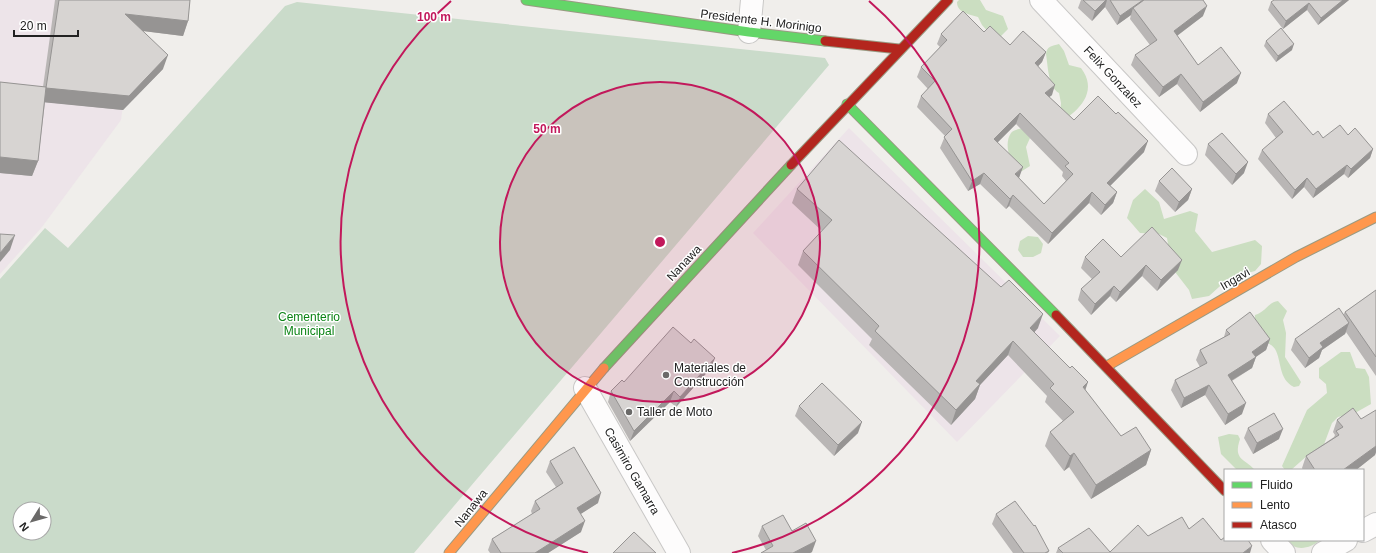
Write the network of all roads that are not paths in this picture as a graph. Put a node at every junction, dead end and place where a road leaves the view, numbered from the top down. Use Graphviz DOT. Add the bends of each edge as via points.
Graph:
graph roads {
  1 [pos="526,0"];
  2 [pos="752,0"];
  3 [pos="948,0"];
  4 [pos="1041,0"];
  5 [pos="749,32"];
  6 [pos="899,50"];
  7 [pos="846,104"];
  8 [pos="1186,154"];
  9 [pos="1376,217"];
  10 [pos="1107,366"];
  11 [pos="585,388"];
  12 [pos="1224,490"];
  13 [pos="1376,524"];
  14 [pos="1364,530"];
  15 [pos="1273,541"];
  16 [pos="1344,541"];
  17 [pos="449,553"];
  18 [pos="679,553"];
  19 [pos="1284,553"];
  20 [pos="1324,553"];
  1 -- 5 [label="street, Presidente H. Morinigo"];
  2 -- 5 [label="street"];
  3 -- 6 [label="street, Nanawa"];
  4 -- 8 [label="street, Felix Gonzalez"];
  5 -- 6 [label="street, Presidente H. Morinigo"];
  6 -- 7 [label="street, Nanawa"];
  7 -- 10 [label="street"];
  7 -- 11 [label="street, Nanawa"];
  9 -- 10 [label="street, Ingavi" via="1296,258"];
  10 -- 12 [label="street"];
  11 -- 17 [label="street, Nanawa"];
  11 -- 18 [label="street, Casimiro Gamarra"];
  13 -- 14 [label="street"];
  15 -- 19 [label="street"];
  16 -- 20 [label="street"];
}
